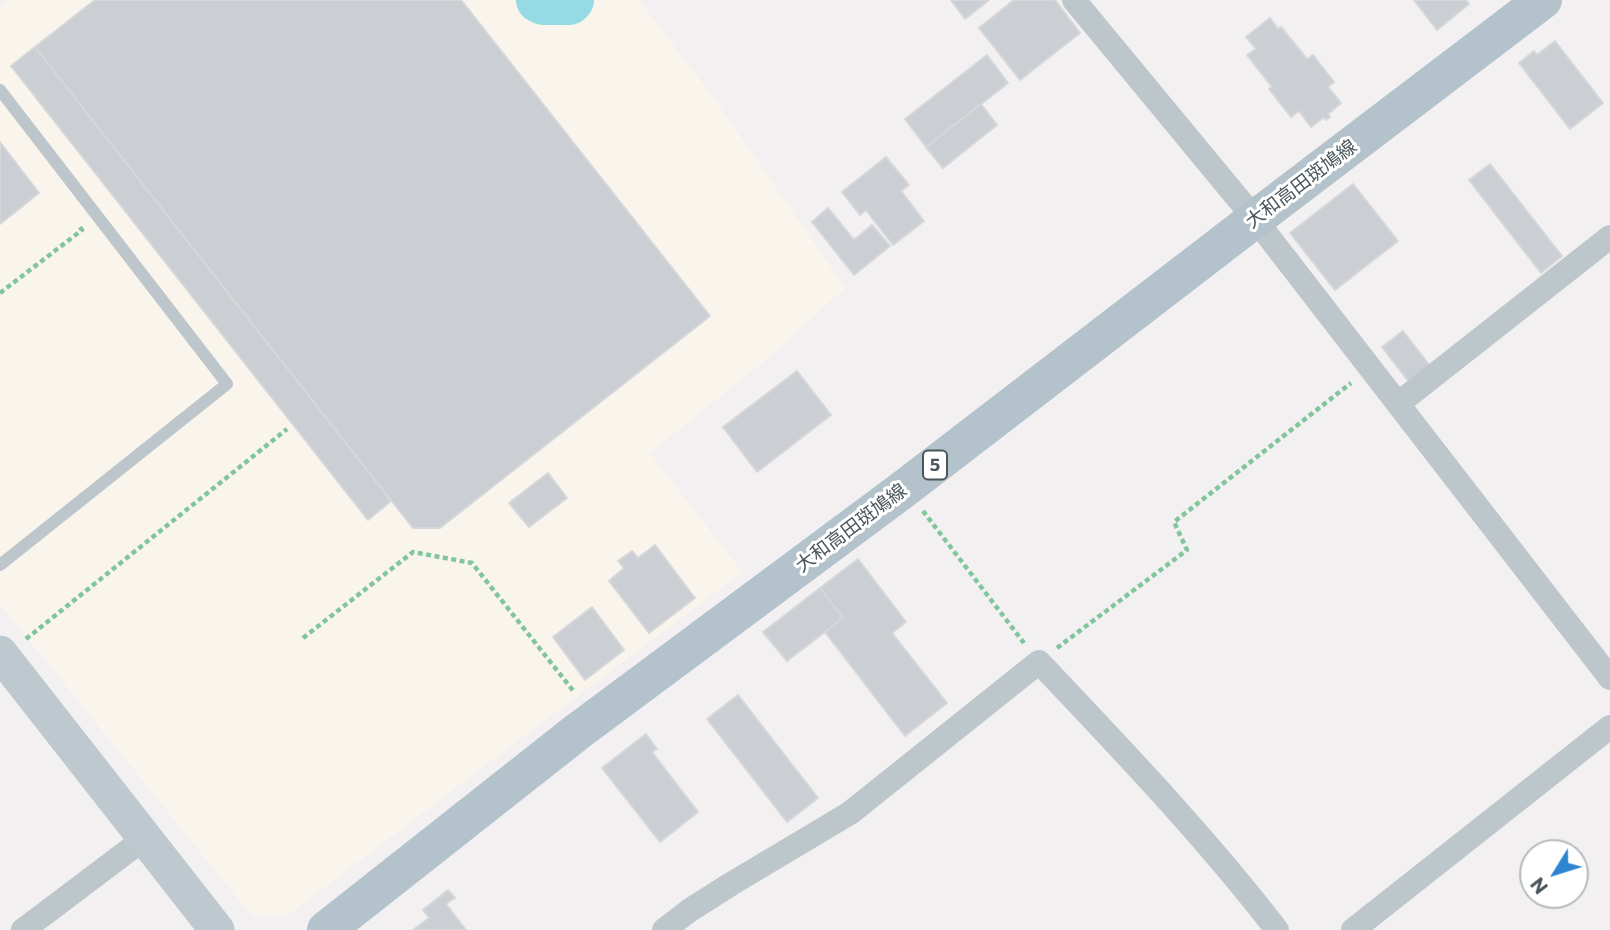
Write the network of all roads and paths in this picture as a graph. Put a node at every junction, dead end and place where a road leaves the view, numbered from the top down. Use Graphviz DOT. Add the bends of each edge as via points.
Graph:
graph roads {
  1 [pos="1074,0"];
  2 [pos="1544,0"];
  3 [pos="0,90"];
  4 [pos="1255,219"];
  5 [pos="75,221"];
  6 [pos="1610,237"];
  7 [pos="0,293"];
  8 [pos="1371,368"];
  9 [pos="1399,403"];
  10 [pos="288,429"];
  11 [pos="905,488"];
  12 [pos="0,565"];
  13 [pos="303,638"];
  14 [pos="10,649"];
  15 [pos="1039,662"];
  16 [pos="1610,678"];
  17 [pos="575,693"];
  18 [pos="1610,727"];
  19 [pos="145,838"];
  20 [pos="23,930"];
  21 [pos="217,930"];
  22 [pos="326,930"];
  23 [pos="664,930"];
  24 [pos="1277,930"];
  25 [pos="1353,930"];
  1 -- 4 [label="street"];
  2 -- 4 [label="main road, 大和高田斑鳩線 / 5"];
  3 -- 12 [label="lane" via="227,384"];
  4 -- 8 [label="street"];
  4 -- 11 [label="main road, 大和高田斑鳩線 / 5"];
  5 -- 7 [label="path" via="82,230"];
  6 -- 9 [label="street"];
  8 -- 9 [label="street"];
  8 -- 15 [label="path" via="1174,522 1186,550"];
  9 -- 16 [label="street"];
  10 -- 14 [label="path"];
  11 -- 15 [label="path"];
  11 -- 22 [label="main road, 大和高田斑鳩線 / 5" via="556,748"];
  13 -- 17 [label="path" via="413,552 472,563"];
  14 -- 19 [label="street"];
  15 -- 23 [label="street" via="850,813"];
  15 -- 24 [label="street" via="1170,802"];
  18 -- 25 [label="street"];
  19 -- 20 [label="street"];
  19 -- 21 [label="street"];
}
